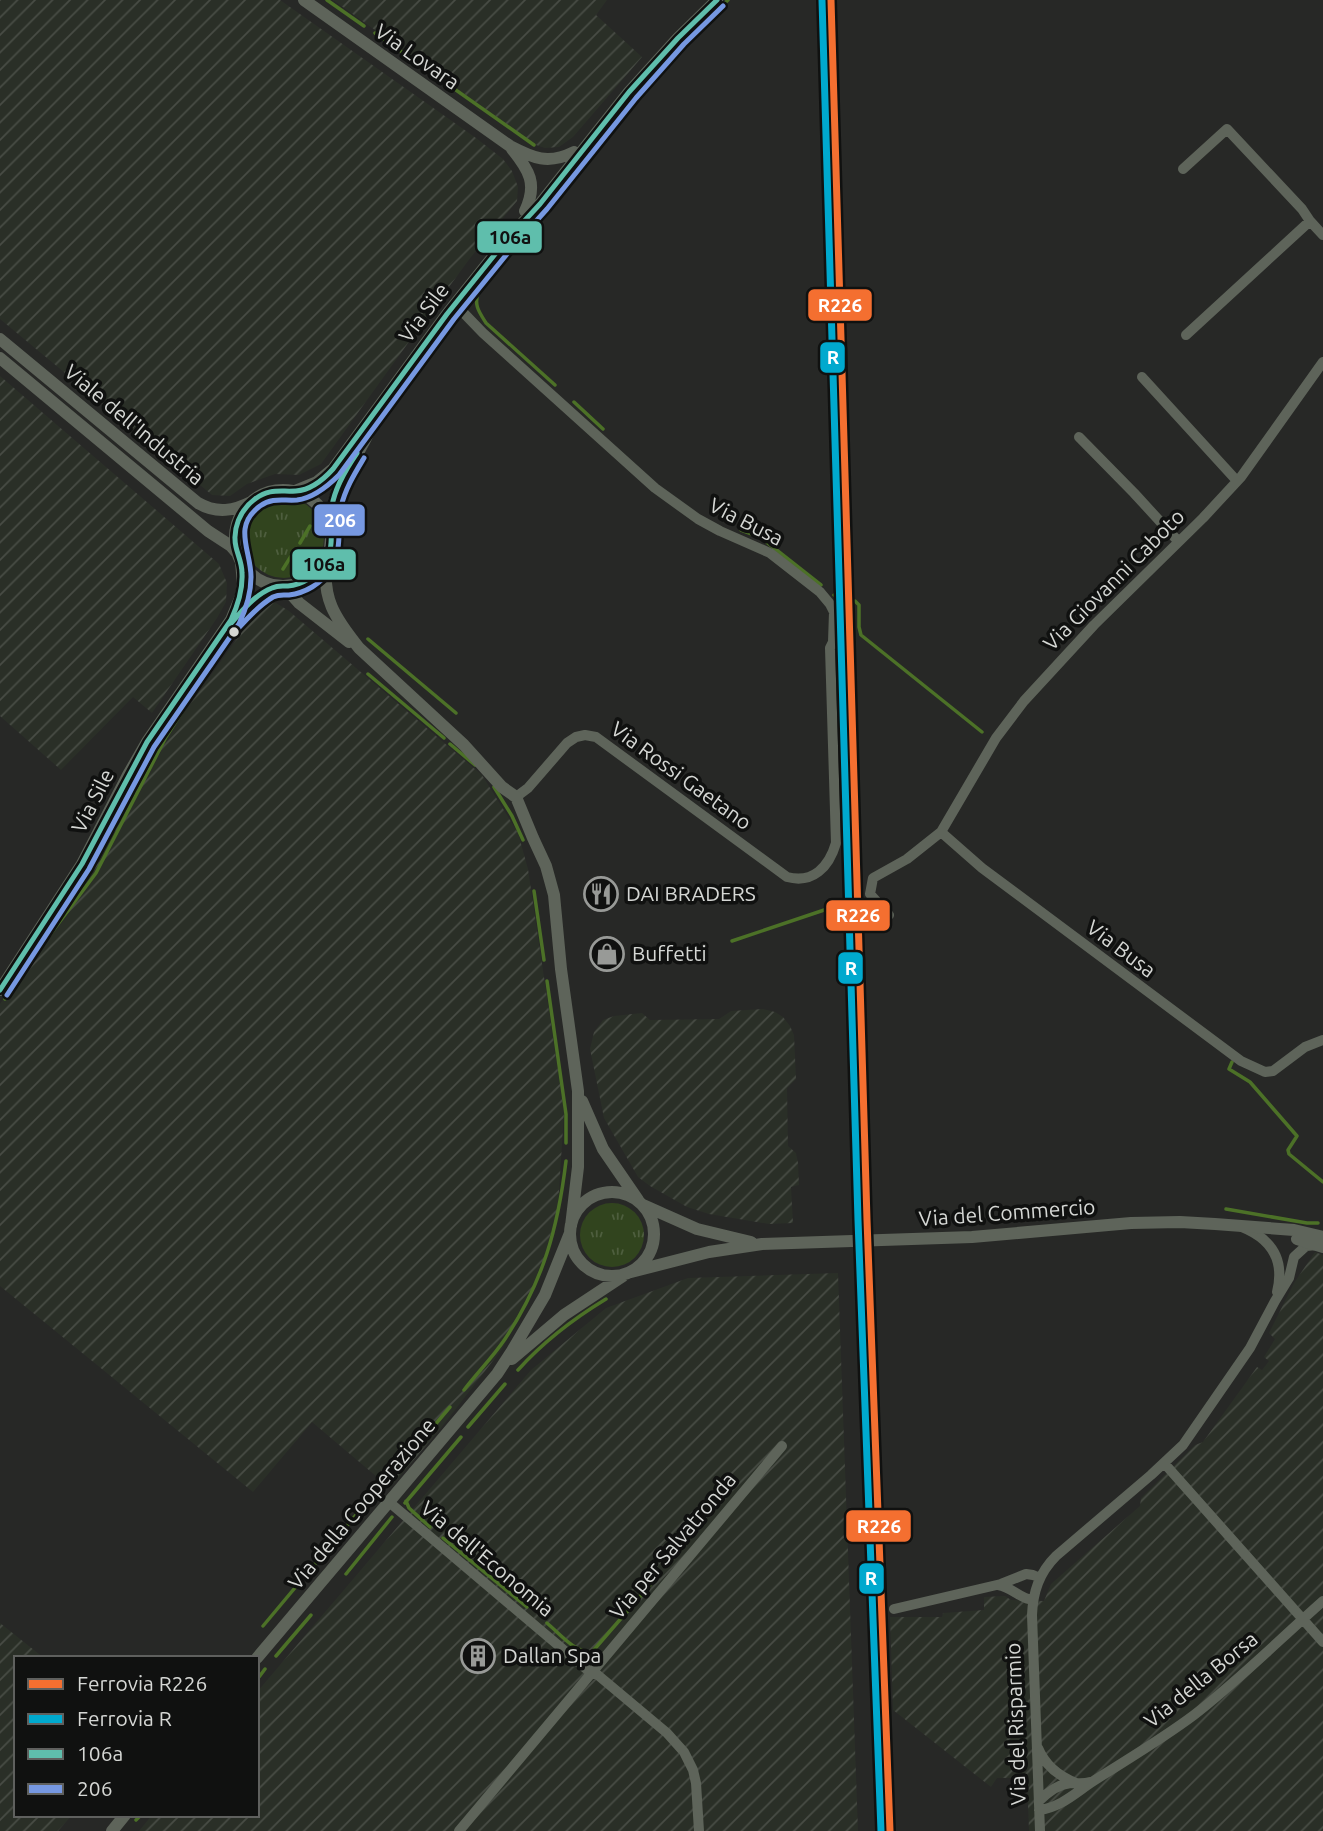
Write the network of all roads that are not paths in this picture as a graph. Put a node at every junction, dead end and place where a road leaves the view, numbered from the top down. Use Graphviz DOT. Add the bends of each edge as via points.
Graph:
graph roads {
  1 [pos="304,0"];
  2 [pos="717,0"];
  3 [pos="609,116"];
  4 [pos="510,146"];
  5 [pos="574,152"];
  6 [pos="1183,169"];
  7 [pos="525,211"];
  8 [pos="1310,221"];
  9 [pos="1323,235"];
  10 [pos="504,243"];
  11 [pos="455,304"];
  12 [pos="1186,335"];
  13 [pos="0,339"];
  14 [pos="0,358"];
  15 [pos="1323,362"];
  16 [pos="1142,377"];
  17 [pos="378,410"];
  18 [pos="1079,437"];
  19 [pos="1237,481"];
  20 [pos="295,491"];
  21 [pos="253,501"];
  22 [pos="331,529"];
  23 [pos="1178,541"];
  24 [pos="240,558"];
  25 [pos="327,559"];
  26 [pos="280,586"];
  27 [pos="224,632"];
  28 [pos="359,648"];
  29 [pos="516,797"];
  30 [pos="941,832"];
  31 [pos="832,857"];
  32 [pos="889,915"];
  33 [pos="0,990"];
  34 [pos="1323,1040"];
  35 [pos="579,1091"];
  36 [pos="641,1204"];
  37 [pos="1240,1226"];
  38 [pos="1323,1227"];
  39 [pos="1254,1228"];
  40 [pos="571,1230"];
  41 [pos="1308,1233"];
  42 [pos="1321,1243"];
  43 [pos="762,1244"];
  44 [pos="630,1273"];
  45 [pos="1275,1301"];
  46 [pos="497,1374"];
  47 [pos="782,1446"];
  48 [pos="1164,1463"];
  49 [pos="389,1502"];
  50 [pos="1040,1578"];
  51 [pos="995,1585"];
  52 [pos="1033,1600"];
  53 [pos="1323,1601"];
  54 [pos="894,1609"];
  55 [pos="1303,1619"];
  56 [pos="1323,1642"];
  57 [pos="259,1656"];
  58 [pos="592,1672"];
  59 [pos="1036,1741"];
  60 [pos="1096,1780"];
  61 [pos="1078,1783"];
  62 [pos="1039,1806"];
  63 [pos="123,1817"];
  64 [pos="112,1831"];
  65 [pos="458,1831"];
  66 [pos="699,1831"];
  67 [pos="1040,1831"];
  1 -- 4 [label="street, Via Lovara"];
  2 -- 3 [label="street, Via Sile"];
  3 -- 5 [label="street, Via Sile"];
  3 -- 10 [label="street, Via Sile"];
  4 -- 5 [label="street, Via Lovara" via="542,160"];
  4 -- 7 [label="street, Via Lovara" via="531,180"];
  5 -- 7 [label="street, Via Sile"];
  6 -- 8 [label="street" via="1227,129"];
  7 -- 10 [label="street, Via Sile"];
  8 -- 9 [label="street"];
  8 -- 12 [label="street"];
  10 -- 11 [label="street, Via Sile"];
  11 -- 17 [label="street, Via Sile"];
  11 -- 31 [label="street, Via Busa" via="655,488 698,519 770,553 830,604 834,612 830,648"];
  13 -- 21 [label="street, Viale dell'Industria" via="198,503 219,511"];
  14 -- 24 [label="street, Viale dell'Industria"];
  15 -- 19 [label="street, Via Giovanni Caboto"];
  16 -- 19 [label="street"];
  17 -- 20 [label="street, Via Sile" via="328,475"];
  17 -- 22 [label="street, Via Sile" via="338,487"];
  18 -- 23 [label="street"];
  19 -- 23 [label="street, Via Giovanni Caboto"];
  20 -- 21 [label="street" via="273,491"];
  20 -- 22 [label="street" via="316,502"];
  21 -- 24 [label="street" via="237,525"];
  22 -- 25 [label="street"];
  23 -- 30 [label="street, Via Giovanni Caboto" via="1024,701 996,738"];
  24 -- 26 [label="street" via="254,576"];
  24 -- 27 [label="street, Via Sile" via="241,596"];
  25 -- 26 [label="street" via="312,577"];
  25 -- 28 [label="street, Via della Cooperazione" via="324,578 329,603"];
  26 -- 27 [label="street, Via Sile" via="250,604"];
  26 -- 28 [label="street, Via della Cooperazione"];
  27 -- 33 [label="street, Via Sile" via="147,742 82,864"];
  28 -- 29 [label="street, Via della Cooperazione"];
  29 -- 31 [label="street, Via Rossi Gaetano" via="567,743 586,735 596,737 787,877 800,880 810,876"];
  29 -- 35 [label="street, Via della Cooperazione" via="554,895"];
  30 -- 32 [label="street" via="873,878 870,894"];
  30 -- 34 [label="street, Via Busa" via="982,868 1241,1062 1273,1071 1305,1047"];
  35 -- 36 [label="street, Via della Cooperazione" via="603,1149"];
  35 -- 40 [label="street, Via della Cooperazione"];
  36 -- 40 [label="street" via="621,1193 596,1195 582,1205"];
  36 -- 43 [label="street, Via del Commercio" via="697,1228"];
  36 -- 44 [label="street" via="652,1219 653,1244 646,1259"];
  37 -- 39 [label="street, Via del Commercio"];
  37 -- 43 [label="street, Via del Commercio" via="1139,1223 972,1237"];
  37 -- 45 [label="street" via="1263,1238 1276,1256 1280,1274"];
  38 -- 41 [label="street"];
  39 -- 41 [label="street, Via del Commercio"];
  39 -- 42 [label="street, Via del Commercio"];
  40 -- 44 [label="street" via="572,1248 585,1267 613,1277"];
  40 -- 46 [label="street, Via della Cooperazione" via="545,1295"];
  41 -- 42 [label="street, Via del Commercio"];
  42 -- 45 [label="street" via="1306,1246 1294,1257 1289,1278"];
  43 -- 44 [label="street, Via del Commercio" via="693,1255"];
  44 -- 46 [label="street, Via della Cooperazione" via="564,1315"];
  45 -- 48 [label="street" via="1240,1364 1190,1436"];
  46 -- 49 [label="street, Via della Cooperazione"];
  47 -- 58 [label="street, Via per Salvatronda"];
  48 -- 50 [label="street" via="1054,1559"];
  48 -- 55 [label="street"];
  49 -- 57 [label="street, Via della Cooperazione"];
  49 -- 58 [label="street, Via dell'Economia"];
  50 -- 51 [label="street" via="1028,1574"];
  50 -- 52 [label="street"];
  51 -- 52 [label="street"];
  51 -- 54 [label="street"];
  52 -- 59 [label="street, Via del Risparmio"];
  53 -- 55 [label="street, Via della Borsa"];
  55 -- 56 [label="street"];
  55 -- 60 [label="street, Via della Borsa" via="1196,1713"];
  58 -- 65 [label="street, Via per Salvatronda"];
  58 -- 66 [label="street, Via dell'Economia" via="683,1749 695,1779"];
  59 -- 61 [label="street" via="1049,1766"];
  59 -- 62 [label="street, Via del Risparmio"];
  60 -- 61 [label="street, Via della Borsa"];
  60 -- 62 [label="street, Via della Borsa" via="1054,1807"];
  61 -- 62 [label="street, Via della Borsa" via="1054,1788"];
  62 -- 67 [label="street, Via del Risparmio"];
  63 -- 64 [label="street"];
}
